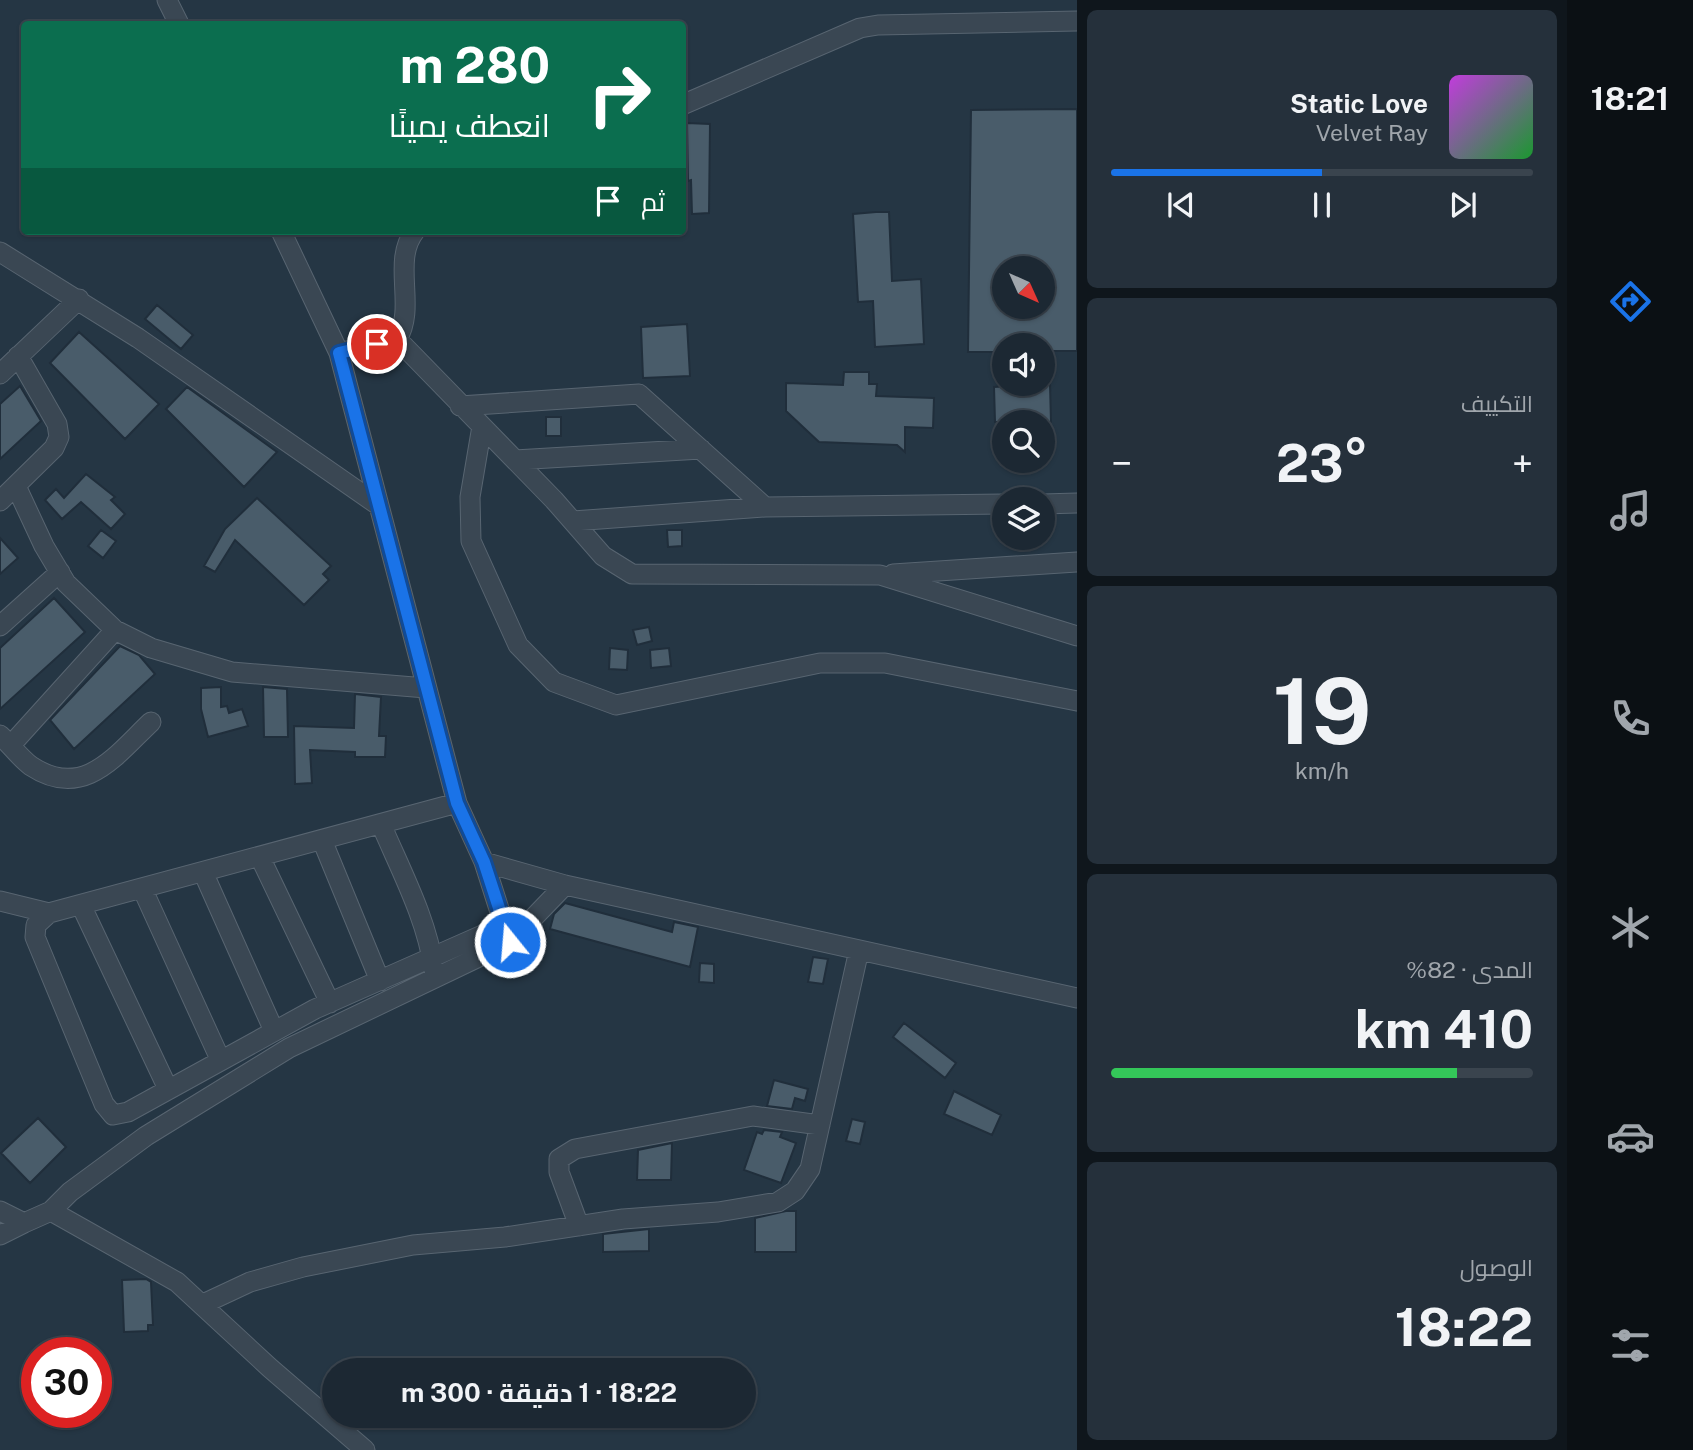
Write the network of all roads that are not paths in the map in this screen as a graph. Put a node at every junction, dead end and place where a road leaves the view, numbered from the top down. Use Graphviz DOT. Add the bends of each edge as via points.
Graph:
graph roads {
  1 [pos="167,0"];
  2 [pos="178,21"];
  3 [pos="1077,21"];
  4 [pos="686,103"];
  5 [pos="283,235"];
  6 [pos="412,235"];
  7 [pos="0,252"];
  8 [pos="79,299"];
  9 [pos="397,339"];
  10 [pos="339,353"];
  11 [pos="18,356"];
  12 [pos="0,374"];
  13 [pos="460,406"];
  14 [pos="482,426"];
  15 [pos="701,449"];
  16 [pos="515,460"];
  17 [pos="16,486"];
  18 [pos="0,502"];
  19 [pos="1077,503"];
  20 [pos="992,504"];
  21 [pos="1055,504"];
  22 [pos="378,505"];
  23 [pos="765,507"];
  24 [pos="573,522"];
  25 [pos="1077,562"];
  26 [pos="60,572"];
  27 [pos="880,575"];
  28 [pos="0,626"];
  29 [pos="115,630"];
  30 [pos="1077,636"];
  31 [pos="426,688"];
  32 [pos="1077,701"];
  33 [pos="152,722"];
  34 [pos="5,740"];
  35 [pos="457,803"];
  36 [pos="381,824"];
  37 [pos="322,840"];
  38 [pos="260,857"];
  39 [pos="484,862"];
  40 [pos="203,872"];
  41 [pos="565,885"];
  42 [pos="142,888"];
  43 [pos="0,901"];
  44 [pos="81,905"];
  45 [pos="49,913"];
  46 [pos="507,933"];
  47 [pos="859,950"];
  48 [pos="433,968"];
  49 [pos="380,981"];
  50 [pos="1077,998"];
  51 [pos="330,1003"];
  52 [pos="274,1031"];
  53 [pos="220,1059"];
  54 [pos="168,1089"];
  55 [pos="820,1125"];
  56 [pos="51,1210"];
  57 [pos="0,1211"];
  58 [pos="24,1223"];
  59 [pos="579,1226"];
  60 [pos="0,1235"];
  61 [pos="203,1304"];
  62 [pos="365,1450"];
  1 -- 2 [label="street"];
  3 -- 4 [label="street" via="860,28"];
  5 -- 10 [label="street"];
  6 -- 9 [label="street" via="405,255 405,319"];
  7 -- 8 [label="street"];
  8 -- 11 [label="street"];
  8 -- 22 [label="street"];
  9 -- 10 [label="street"];
  9 -- 13 [label="street"];
  10 -- 22 [label="street"];
  11 -- 12 [label="street"];
  11 -- 17 [label="street" via="57,424 59,437"];
  13 -- 14 [label="street"];
  13 -- 15 [label="street" via="639,394"];
  14 -- 16 [label="street"];
  14 -- 32 [label="street" via="470,497 471,541 518,645 554,682 616,705 820,663 885,663"];
  15 -- 16 [label="street"];
  15 -- 23 [label="street"];
  16 -- 24 [label="street"];
  17 -- 18 [label="street"];
  17 -- 26 [label="street"];
  19 -- 21 [label="street"];
  20 -- 23 [label="street"];
  22 -- 31 [label="street"];
  23 -- 24 [label="street"];
  24 -- 27 [label="street" via="603,556 632,574"];
  25 -- 27 [label="street"];
  26 -- 28 [label="street"];
  26 -- 29 [label="street"];
  27 -- 30 [label="street"];
  29 -- 31 [label="street" via="151,648 232,672"];
  29 -- 34 [label="street"];
  31 -- 35 [label="street"];
  33 -- 34 [label="street" via="83,779 55,777 31,766"];
  35 -- 36 [label="street"];
  35 -- 39 [label="street"];
  36 -- 37 [label="street"];
  36 -- 48 [label="street" via="415,905"];
  37 -- 38 [label="street"];
  37 -- 49 [label="street"];
  38 -- 40 [label="street"];
  38 -- 51 [label="street"];
  39 -- 41 [label="street"];
  39 -- 46 [label="street"];
  40 -- 42 [label="street"];
  40 -- 52 [label="street"];
  41 -- 46 [label="street"];
  41 -- 47 [label="street"];
  42 -- 44 [label="street"];
  42 -- 53 [label="street"];
  43 -- 45 [label="street"];
  44 -- 45 [label="street"];
  44 -- 54 [label="street"];
  45 -- 54 [label="street" via="36,925 35,937 104,1104 113,1115 128,1112"];
  46 -- 48 [label="street"];
  47 -- 50 [label="street"];
  47 -- 55 [label="street"];
  48 -- 49 [label="street"];
  48 -- 56 [label="street" via="289,1048 146,1136"];
  49 -- 51 [label="street"];
  51 -- 52 [label="street"];
  52 -- 53 [label="street"];
  53 -- 54 [label="street"];
  55 -- 59 [label="street" via="810,1169 795,1191 778,1202"];
  55 -- 59 [label="street" via="753,1116 575,1149 559,1159 559,1171"];
  56 -- 58 [label="street"];
  56 -- 61 [label="street" via="177,1282"];
  57 -- 58 [label="street"];
  58 -- 60 [label="street"];
  59 -- 61 [label="street" via="413,1245 303,1267 250,1282"];
  61 -- 62 [label="street"];
}
